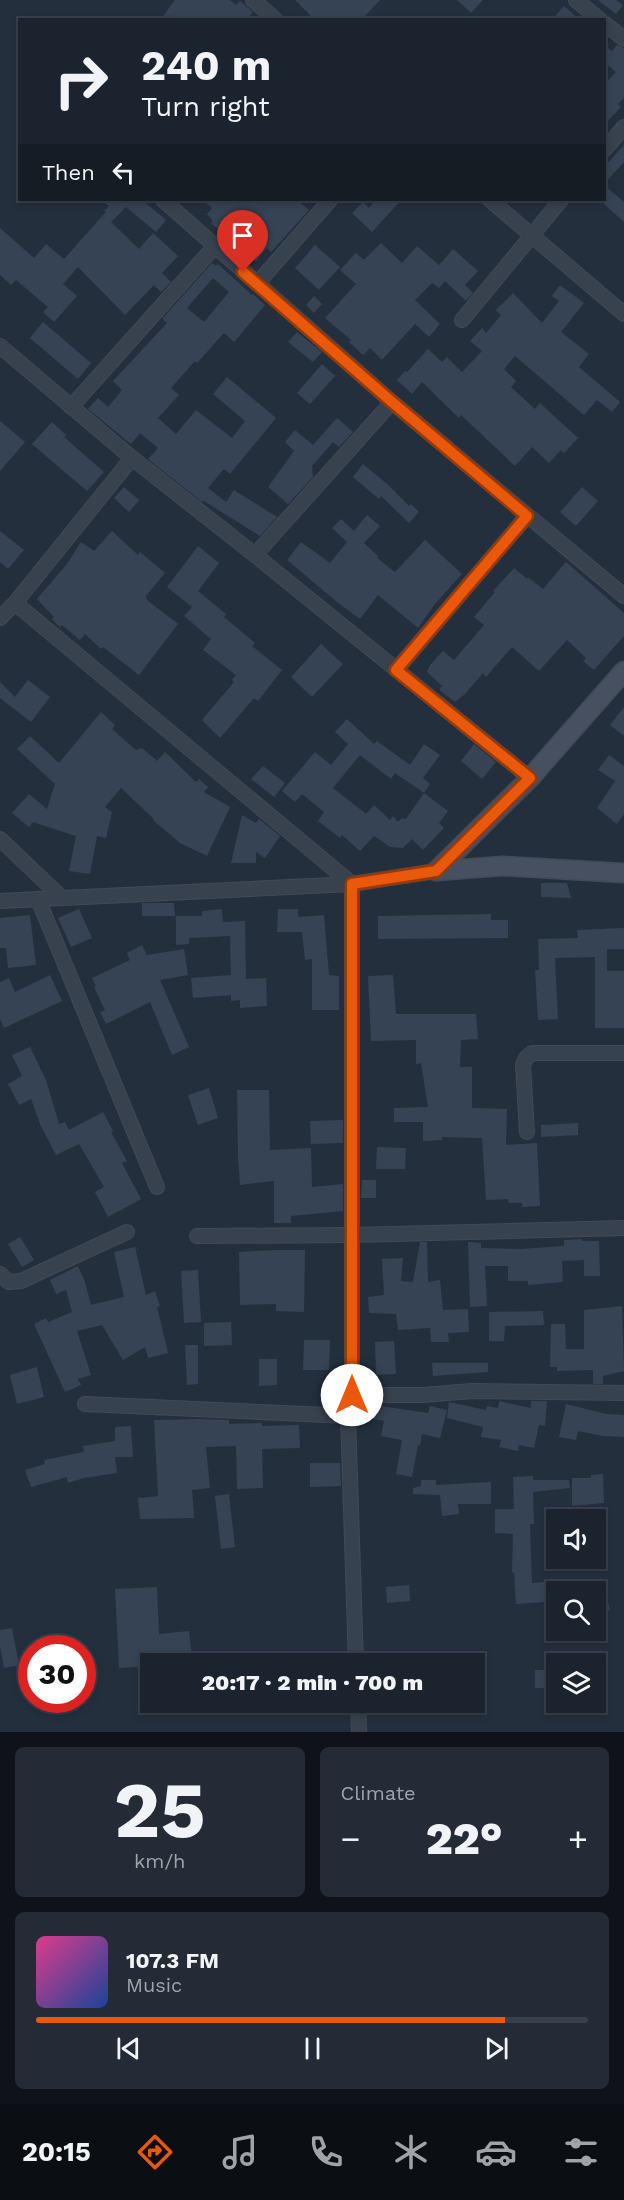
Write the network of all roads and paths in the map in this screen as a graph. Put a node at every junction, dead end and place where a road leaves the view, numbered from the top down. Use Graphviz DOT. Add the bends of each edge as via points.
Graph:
graph roads {
  1 [pos="253,0"];
  2 [pos="576,0"];
  3 [pos="269,17"];
  4 [pos="598,18"];
  5 [pos="606,25"];
  6 [pos="624,39"];
  7 [pos="624,127"];
  8 [pos="606,148"];
  9 [pos="164,201"];
  10 [pos="329,201"];
  11 [pos="491,201"];
  12 [pos="560,201"];
  13 [pos="531,234"];
  14 [pos="215,246"];
  15 [pos="257,284"];
  16 [pos="624,314"];
  17 [pos="462,320"];
  18 [pos="0,346"];
  19 [pos="392,402"];
  20 [pos="71,407"];
  21 [pos="132,458"];
  22 [pos="527,516"];
  23 [pos="255,555"];
  24 [pos="624,596"];
  25 [pos="15,603"];
  26 [pos="0,618"];
  27 [pos="396,670"];
  28 [pos="624,671"];
  29 [pos="530,778"];
  30 [pos="0,839"];
  31 [pos="436,871"];
  32 [pos="624,873"];
  33 [pos="352,884"];
  34 [pos="61,897"];
  35 [pos="38,899"];
  36 [pos="0,901"];
  37 [pos="624,1053"];
  38 [pos="527,1132"];
  39 [pos="157,1187"];
  40 [pos="624,1228"];
  41 [pos="127,1232"];
  42 [pos="353,1235"];
  43 [pos="198,1236"];
  44 [pos="0,1274"];
  45 [pos="624,1392"];
  46 [pos="352,1395"];
  47 [pos="86,1404"];
  48 [pos="348,1416"];
  49 [pos="356,1653"];
  50 [pos="358,1713"];
  51 [pos="359,1732"];
  1 -- 3 [label="street"];
  2 -- 4 [label="street"];
  5 -- 6 [label="street"];
  7 -- 8 [label="street"];
  9 -- 14 [label="street"];
  10 -- 15 [label="street"];
  11 -- 13 [label="street"];
  12 -- 13 [label="street"];
  13 -- 16 [label="street"];
  13 -- 17 [label="street"];
  14 -- 15 [label="street"];
  14 -- 20 [label="street"];
  15 -- 19 [label="street"];
  18 -- 20 [label="street"];
  19 -- 22 [label="street"];
  19 -- 23 [label="street"];
  20 -- 21 [label="street"];
  21 -- 23 [label="street"];
  21 -- 25 [label="street"];
  22 -- 24 [label="street"];
  22 -- 27 [label="street"];
  23 -- 27 [label="street"];
  25 -- 26 [label="street"];
  25 -- 33 [label="street"];
  27 -- 29 [label="street"];
  28 -- 29 [label="street"];
  29 -- 31 [label="street"];
  30 -- 34 [label="street"];
  31 -- 32 [label="street" via="502,866"];
  31 -- 33 [label="street"];
  33 -- 34 [label="street"];
  33 -- 42 [label="street"];
  34 -- 35 [label="street"];
  35 -- 36 [label="street"];
  35 -- 39 [label="street"];
  37 -- 38 [label="street" via="532,1053 524,1065"];
  40 -- 42 [label="street"];
  41 -- 44 [label="street" via="21,1281 9,1282"];
  42 -- 43 [label="street"];
  42 -- 46 [label="street"];
  45 -- 46 [label="street"];
  46 -- 48 [label="street"];
  47 -- 48 [label="street"];
  48 -- 49 [label="street"];
  50 -- 51 [label="street"];
}
